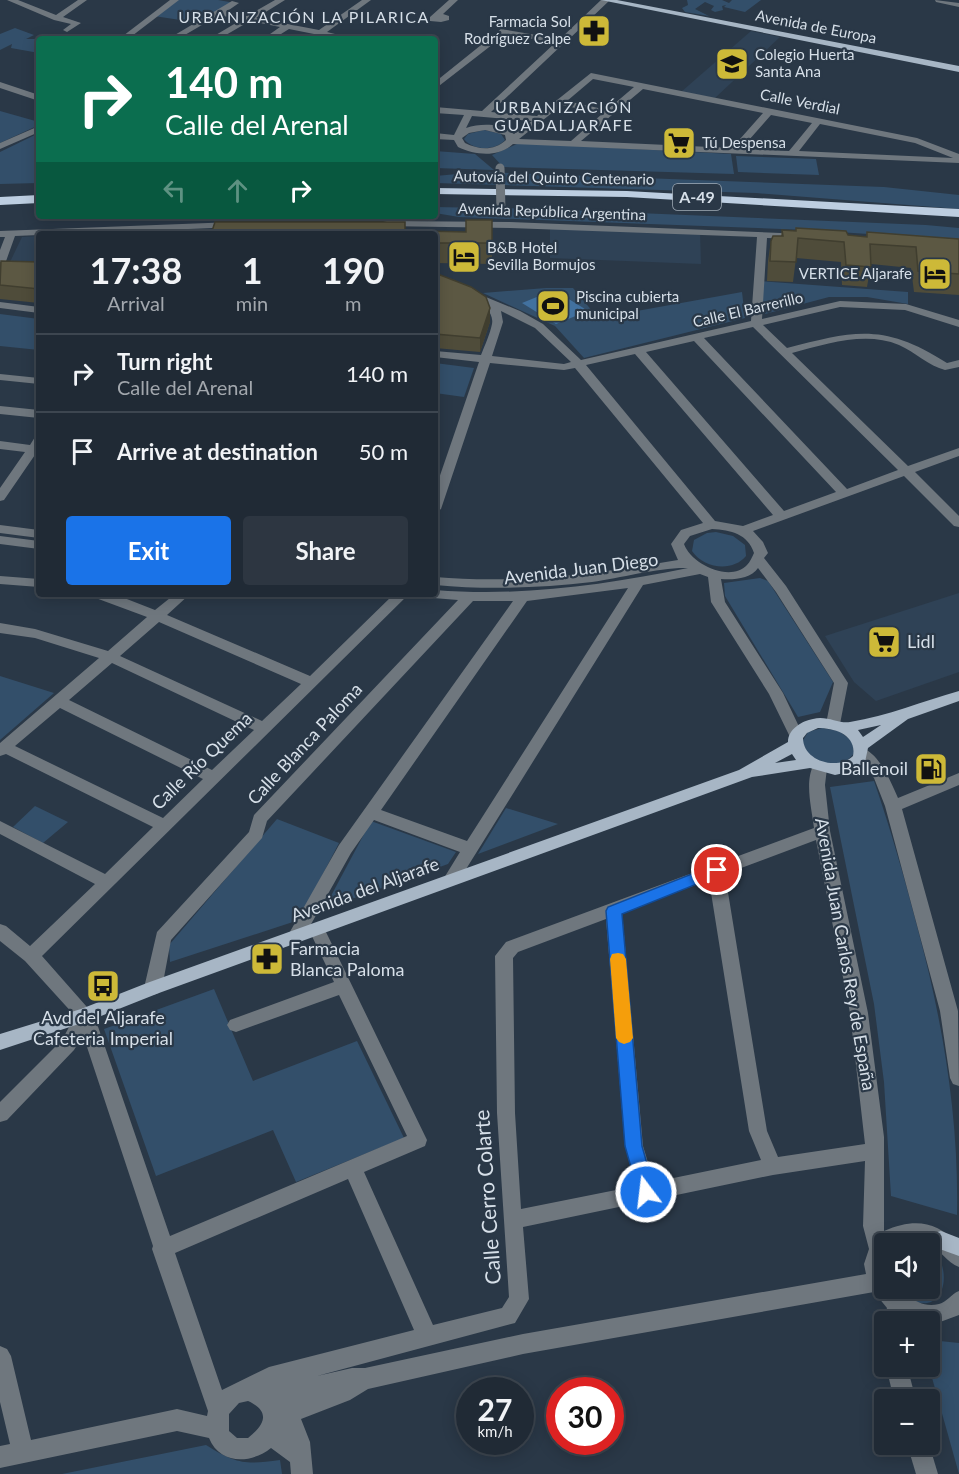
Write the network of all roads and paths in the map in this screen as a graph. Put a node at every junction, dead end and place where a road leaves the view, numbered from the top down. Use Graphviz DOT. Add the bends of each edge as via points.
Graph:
graph roads {
  1 [pos="11,0"];
  2 [pos="83,0"];
  3 [pos="174,0"];
  4 [pos="218,0"];
  5 [pos="281,0"];
  6 [pos="367,0"];
  7 [pos="454,0"];
  8 [pos="595,0"];
  9 [pos="608,0"];
  10 [pos="939,0"];
  11 [pos="959,5"];
  12 [pos="220,12"];
  13 [pos="57,18"];
  14 [pos="251,18"];
  15 [pos="288,26"];
  16 [pos="437,26"];
  17 [pos="67,30"];
  18 [pos="320,33"];
  19 [pos="127,36"];
  20 [pos="177,36"];
  21 [pos="218,36"];
  22 [pos="272,36"];
  23 [pos="336,36"];
  24 [pos="564,42"];
  25 [pos="959,69"];
  26 [pos="438,84"];
  27 [pos="0,85"];
  28 [pos="641,86"];
  29 [pos="36,97"];
  30 [pos="560,102"];
  31 [pos="438,110"];
  32 [pos="769,112"];
  33 [pos="469,113"];
  34 [pos="609,113"];
  35 [pos="484,114"];
  36 [pos="540,119"];
  37 [pos="819,122"];
  38 [pos="36,130"];
  39 [pos="438,136"];
  40 [pos="459,136"];
  41 [pos="511,139"];
  42 [pos="574,143"];
  43 [pos="862,143"];
  44 [pos="924,144"];
  45 [pos="0,146"];
  46 [pos="735,150"];
  47 [pos="483,151"];
  48 [pos="793,152"];
  49 [pos="913,158"];
  50 [pos="959,159"];
  51 [pos="438,191"];
  52 [pos="36,194"];
  53 [pos="0,195"];
  54 [pos="36,199"];
  55 [pos="0,201"];
  56 [pos="438,201"];
  57 [pos="36,209"];
  58 [pos="0,211"];
  59 [pos="959,213"];
  60 [pos="959,223"];
  61 [pos="250,224"];
  62 [pos="371,224"];
  63 [pos="500,225"];
  64 [pos="413,229"];
  65 [pos="78,231"];
  66 [pos="36,233"];
  67 [pos="5,234"];
  68 [pos="762,234"];
  69 [pos="813,237"];
  70 [pos="0,264"];
  71 [pos="438,280"];
  72 [pos="482,300"];
  73 [pos="0,305"];
  74 [pos="36,310"];
  75 [pos="756,324"];
  76 [pos="959,324"];
  77 [pos="497,325"];
  78 [pos="539,326"];
  79 [pos="697,337"];
  80 [pos="638,350"];
  81 [pos="784,352"];
  82 [pos="438,354"];
  83 [pos="486,360"];
  84 [pos="959,363"];
  85 [pos="578,364"];
  86 [pos="0,377"];
  87 [pos="36,381"];
  88 [pos="0,410"];
  89 [pos="36,414"];
  90 [pos="0,445"];
  91 [pos="36,445"];
  92 [pos="959,452"];
  93 [pos="906,473"];
  94 [pos="4,485"];
  95 [pos="846,495"];
  96 [pos="0,497"];
  97 [pos="438,500"];
  98 [pos="953,509"];
  99 [pos="782,517"];
  100 [pos="959,523"];
  101 [pos="711,525"];
  102 [pos="0,529"];
  103 [pos="742,531"];
  104 [pos="36,534"];
  105 [pos="0,540"];
  106 [pos="36,545"];
  107 [pos="759,553"];
  108 [pos="691,566"];
  109 [pos="714,575"];
  110 [pos="0,580"];
  111 [pos="438,581"];
  112 [pos="638,582"];
  113 [pos="36,583"];
  114 [pos="438,594"];
  115 [pos="108,597"];
  116 [pos="179,597"];
  117 [pos="399,597"];
  118 [pos="469,597"];
  119 [pos="523,597"];
  120 [pos="157,616"];
  121 [pos="0,628"];
  122 [pos="110,656"];
  123 [pos="311,682"];
  124 [pos="959,696"];
  125 [pos="59,700"];
  126 [pos="908,714"];
  127 [pos="840,726"];
  128 [pos="263,729"];
  129 [pos="795,740"];
  130 [pos="2,749"];
  131 [pos="862,749"];
  132 [pos="814,765"];
  133 [pos="744,774"];
  134 [pos="213,777"];
  135 [pos="959,779"];
  136 [pos="892,806"];
  137 [pos="370,812"];
  138 [pos="164,825"];
  139 [pos="0,827"];
  140 [pos="822,831"];
  141 [pos="470,849"];
  142 [pos="717,870"];
  143 [pos="452,878"];
  144 [pos="106,882"];
  145 [pos="614,911"];
  146 [pos="317,930"];
  147 [pos="0,931"];
  148 [pos="295,937"];
  149 [pos="31,956"];
  150 [pos="344,986"];
  151 [pos="153,988"];
  152 [pos="954,1009"];
  153 [pos="85,1015"];
  154 [pos="236,1025"];
  155 [pos="0,1042"];
  156 [pos="959,1078"];
  157 [pos="0,1114"];
  158 [pos="875,1151"];
  159 [pos="772,1166"];
  160 [pos="353,1168"];
  161 [pos="646,1192"];
  162 [pos="513,1220"];
  163 [pos="875,1233"];
  164 [pos="901,1233"];
  165 [pos="928,1233"];
  166 [pos="950,1243"];
  167 [pos="162,1249"];
  168 [pos="959,1258"];
  169 [pos="874,1282"];
  170 [pos="959,1301"];
  171 [pos="940,1313"];
  172 [pos="428,1338"];
  173 [pos="0,1356"];
  174 [pos="268,1410"];
  175 [pos="217,1419"];
  176 [pos="23,1454"];
  177 [pos="921,1455"];
  178 [pos="0,1457"];
  179 [pos="301,1465"];
  180 [pos="927,1474"];
  1 -- 13 [label="street"];
  2 -- 13 [label="street"];
  3 -- 19 [label="street"];
  4 -- 12 [label="street" via="235,3"];
  5 -- 14 [label="street"];
  6 -- 18 [label="street"];
  7 -- 16 [label="street"];
  8 -- 9 [label="main road, Avenida de Europa"];
  9 -- 24 [label="street"];
  9 -- 25 [label="main road, Avenida de Europa"];
  10 -- 11 [label="street"];
  12 -- 14 [label="street"];
  12 -- 20 [label="street"];
  13 -- 17 [label="street" via="77,23"];
  14 -- 15 [label="street"];
  14 -- 21 [label="street"];
  15 -- 18 [label="street"];
  15 -- 22 [label="street"];
  18 -- 23 [label="street"];
  24 -- 26 [label="street" via="504,31"];
  24 -- 35 [label="street"];
  27 -- 29 [label="street"];
  28 -- 30 [label="street, Calle Verdial" via="591,76"];
  28 -- 32 [label="street, Calle Verdial"];
  28 -- 34 [label="street"];
  30 -- 34 [label="street"];
  30 -- 36 [label="street, Calle Verdial"];
  31 -- 33 [label="street"];
  32 -- 37 [label="street, Calle Verdial"];
  32 -- 46 [label="street"];
  33 -- 35 [label="street"];
  33 -- 40 [label="street"];
  34 -- 42 [label="street"];
  35 -- 36 [label="street"];
  36 -- 41 [label="street, Calle Verdial"];
  37 -- 43 [label="street, Calle Verdial"];
  37 -- 48 [label="street"];
  38 -- 45 [label="street"];
  39 -- 40 [label="street"];
  40 -- 41 [label="street" via="472,129 489,128 503,131"];
  40 -- 47 [label="street" via="460,145"];
  41 -- 42 [label="street"];
  41 -- 47 [label="street" via="499,149"];
  42 -- 46 [label="street"];
  43 -- 44 [label="street, Calle Verdial"];
  43 -- 48 [label="street"];
  43 -- 49 [label="street"];
  44 -- 49 [label="street"];
  44 -- 50 [label="street, Calle Verdial"];
  46 -- 48 [label="street"];
  47 -- 63 [label="street, bridge" via="500,168"];
  49 -- 50 [label="street"];
  51 -- 59 [label="highway, Autovía del Quinto Centenario / A-49" via="627,194"];
  52 -- 53 [label="highway"];
  54 -- 55 [label="highway"];
  56 -- 60 [label="highway, Autovía del Quinto Centenario / A-49" via="692,208"];
  57 -- 58 [label="highway"];
  61 -- 65 [label="street"];
  62 -- 64 [label="street, Avenida República Argentina"];
  63 -- 64 [label="street, Avenida República Argentina"];
  63 -- 68 [label="street, Avenida República Argentina"];
  66 -- 67 [label="street"];
  67 -- 70 [label="street"];
  68 -- 69 [label="street, Avenida República Argentina"];
  68 -- 75 [label="street"];
  71 -- 72 [label="street"];
  72 -- 77 [label="street" via="496,311"];
  72 -- 78 [label="street"];
  73 -- 74 [label="street"];
  75 -- 76 [label="street, Calle El Barrerillo" via="840,304 906,307"];
  75 -- 79 [label="street, Calle El Barrerillo"];
  75 -- 81 [label="street"];
  77 -- 78 [label="street" via="520,320"];
  77 -- 83 [label="street"];
  78 -- 85 [label="street"];
  79 -- 80 [label="street, Calle El Barrerillo"];
  79 -- 95 [label="street"];
  80 -- 85 [label="street, Calle El Barrerillo"];
  80 -- 99 [label="street"];
  81 -- 84 [label="street" via="853,334 872,334 921,349 945,367"];
  81 -- 93 [label="street"];
  82 -- 83 [label="street, Calle El Barrerillo"];
  83 -- 85 [label="street, Calle El Barrerillo" via="564,367"];
  83 -- 97 [label="street"];
  85 -- 101 [label="street"];
  86 -- 87 [label="street"];
  88 -- 89 [label="street"];
  90 -- 91 [label="street"];
  91 -- 94 [label="street"];
  92 -- 93 [label="street"];
  93 -- 95 [label="street"];
  93 -- 98 [label="street"];
  94 -- 96 [label="street"];
  95 -- 99 [label="street"];
  98 -- 100 [label="street"];
  99 -- 103 [label="street"];
  99 -- 107 [label="street" via="767,533"];
  101 -- 103 [label="street"];
  101 -- 108 [label="street" via="698,527 681,538 680,555"];
  102 -- 104 [label="street"];
  103 -- 107 [label="street" via="756,541"];
  105 -- 106 [label="street"];
  107 -- 109 [label="street" via="754,566 737,574"];
  107 -- 127 [label="street" via="841,683"];
  108 -- 109 [label="street"];
  108 -- 111 [label="street, Avenida Juan Diego" via="509,585"];
  108 -- 112 [label="street, Avenida Juan Diego"];
  109 -- 129 [label="street" via="718,602 776,693"];
  110 -- 113 [label="street"];
  112 -- 119 [label="street, Avenida Juan Diego"];
  112 -- 141 [label="street"];
  114 -- 118 [label="street, Avenida Juan Diego"];
  115 -- 120 [label="street"];
  116 -- 120 [label="street"];
  117 -- 123 [label="street, Calle Río Quema"];
  118 -- 119 [label="street, Avenida Juan Diego"];
  118 -- 151 [label="street, Calle Blanca Paloma" via="260,819 256,834 163,937"];
  119 -- 137 [label="street"];
  120 -- 122 [label="street"];
  120 -- 123 [label="street"];
  121 -- 122 [label="street" via="34,632"];
  122 -- 125 [label="street"];
  122 -- 128 [label="street"];
  123 -- 128 [label="street, Calle Río Quema"];
  124 -- 126 [label="main road"];
  125 -- 130 [label="street"];
  125 -- 134 [label="street"];
  126 -- 127 [label="main road"];
  126 -- 131 [label="main road"];
  127 -- 129 [label="main road" via="808,725"];
  127 -- 131 [label="main road" via="853,733"];
  128 -- 134 [label="street, Calle Río Quema"];
  129 -- 132 [label="main road" via="802,758"];
  129 -- 133 [label="main road, Avenida del Aljarafe"];
  130 -- 138 [label="street"];
  131 -- 132 [label="main road" via="859,760 842,769"];
  131 -- 136 [label="street" via="880,776"];
  132 -- 133 [label="main road, Avenida del Aljarafe"];
  132 -- 140 [label="street, Avenida Juan Carlos Rey de España"];
  133 -- 143 [label="main road, Avenida del Aljarafe"];
  134 -- 138 [label="street, Calle Río Quema"];
  135 -- 136 [label="street"];
  136 -- 152 [label="street"];
  137 -- 141 [label="street"];
  137 -- 148 [label="street"];
  138 -- 144 [label="street, Calle Río Quema"];
  139 -- 144 [label="street"];
  140 -- 142 [label="street"];
  140 -- 158 [label="street, Avenida Juan Carlos Rey de España" via="859,1013"];
  141 -- 143 [label="street"];
  142 -- 145 [label="street"];
  142 -- 159 [label="street" via="758,1131"];
  143 -- 146 [label="main road, Avenida del Aljarafe"];
  144 -- 149 [label="street, Calle Río Quema"];
  145 -- 161 [label="street" via="634,1146"];
  145 -- 162 [label="street, Calle Cerro Colarte" via="512,947 504,956 506,1113"];
  146 -- 148 [label="main road, Avenida del Aljarafe"];
  146 -- 150 [label="street"];
  147 -- 149 [label="street"];
  148 -- 151 [label="main road, Avenida del Aljarafe"];
  149 -- 153 [label="street"];
  150 -- 154 [label="street"];
  150 -- 160 [label="street" via="418,1140"];
  151 -- 153 [label="main road, Avenida del Aljarafe"];
  152 -- 156 [label="street"];
  153 -- 155 [label="main road, Avenida del Aljarafe"];
  153 -- 157 [label="street" via="68,1045"];
  153 -- 167 [label="street"];
  158 -- 159 [label="street"];
  158 -- 163 [label="street, Avenida Juan Carlos Rey de España"];
  159 -- 161 [label="street"];
  160 -- 167 [label="street"];
  160 -- 172 [label="street"];
  161 -- 162 [label="street"];
  162 -- 172 [label="street, Calle Cerro Colarte" via="519,1299 508,1316"];
  164 -- 165 [label="street"];
  166 -- 168 [label="street"];
  167 -- 175 [label="street"];
  169 -- 174 [label="street" via="523,1344 365,1379 354,1388"];
  170 -- 171 [label="street"];
  172 -- 174 [label="street, Calle Cerro Colarte" via="269,1377"];
  173 -- 176 [label="street"];
  174 -- 175 [label="street" via="229,1396"];
  174 -- 175 [label="street" via="258,1445 248,1449 237,1449 220,1438"];
  174 -- 179 [label="street"];
  175 -- 176 [label="street" via="177,1420"];
  176 -- 178 [label="street"];
  177 -- 180 [label="street"];
}
